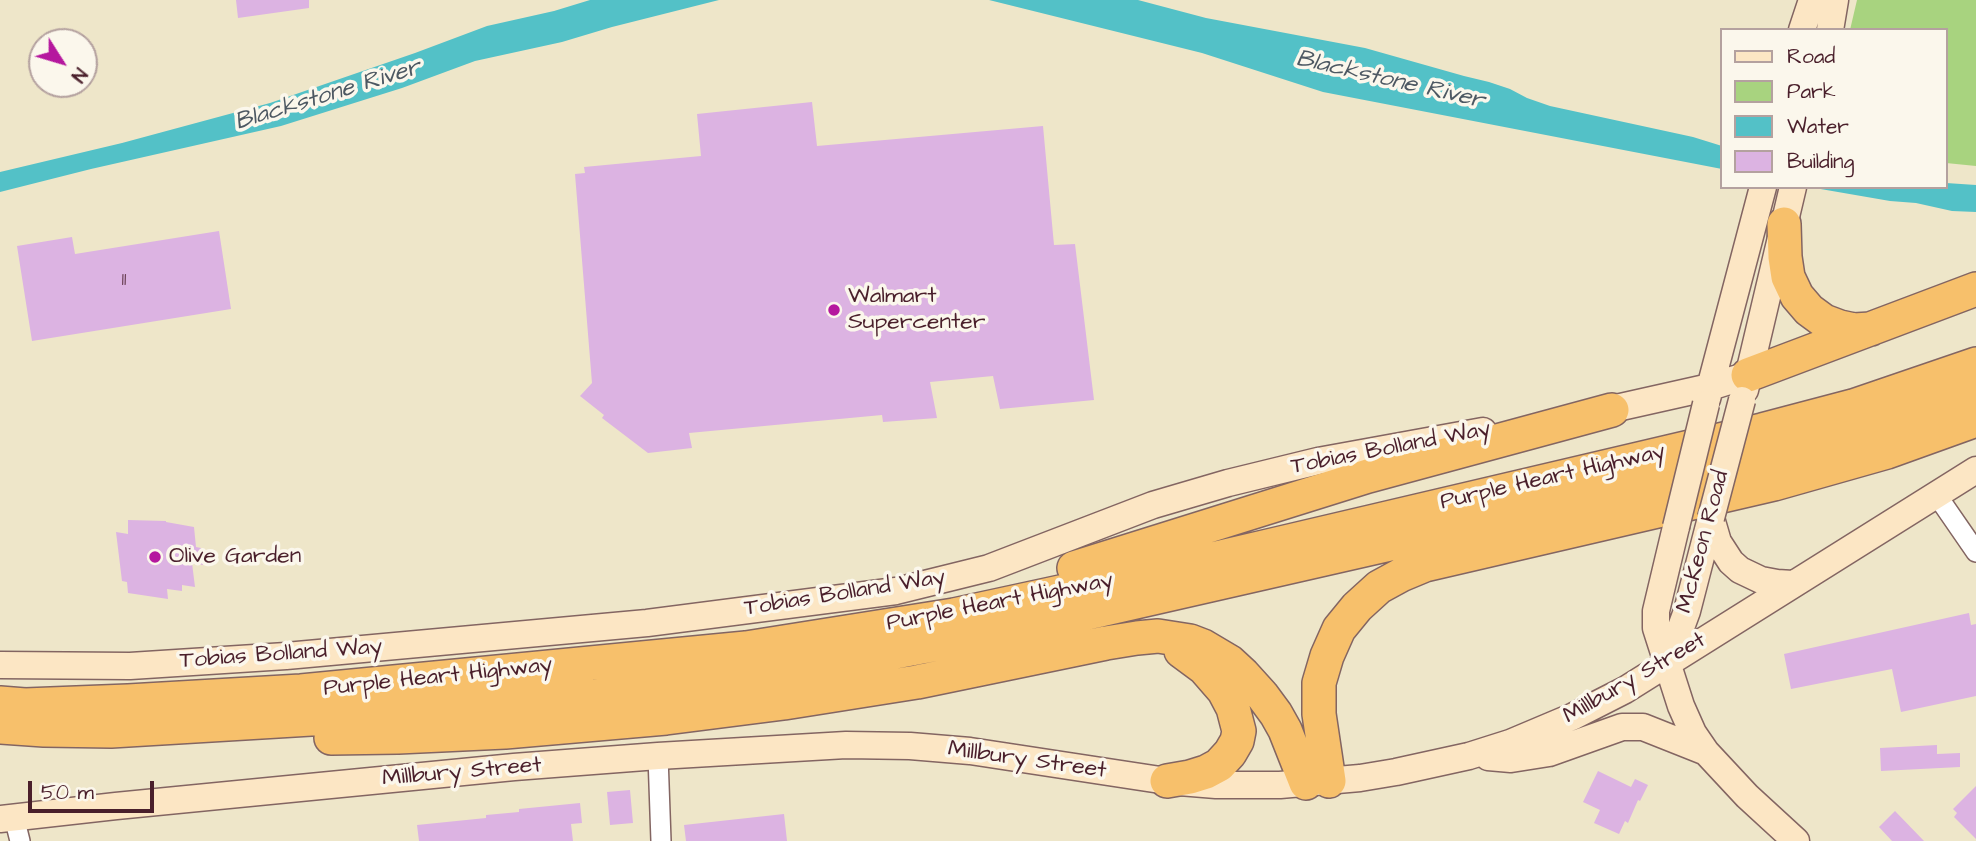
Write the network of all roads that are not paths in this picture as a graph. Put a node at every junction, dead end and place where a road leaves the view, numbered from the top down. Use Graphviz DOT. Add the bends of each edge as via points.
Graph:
graph roads {
  1 [pos="1812,0"];
  2 [pos="1835,0"];
  3 [pos="1803,28"];
  4 [pos="1830,28"];
  5 [pos="1763,189"];
  6 [pos="1792,189"];
  7 [pos="1770,221"];
  8 [pos="1976,289"];
  9 [pos="1873,329"];
  10 [pos="1976,364"];
  11 [pos="1745,387"];
  12 [pos="1976,394"];
  13 [pos="1708,396"];
  14 [pos="1612,410"];
  15 [pos="1976,420"];
  16 [pos="1976,470"];
  17 [pos="1936,494"];
  18 [pos="1711,518"];
  19 [pos="1976,552"];
  20 [pos="1793,584"];
  21 [pos="838,634"];
  22 [pos="1158,636"];
  23 [pos="1668,663"];
  24 [pos="0,664"];
  25 [pos="0,703"];
  26 [pos="0,727"];
  27 [pos="111,731"];
  28 [pos="1706,752"];
  29 [pos="658,756"];
  30 [pos="1469,756"];
  31 [pos="1167,781"];
  32 [pos="1317,782"];
  33 [pos="11,826"];
  34 [pos="662,841"];
  35 [pos="1796,841"];
  1 -- 3 [label="main road"];
  2 -- 4 [label="main road"];
  5 -- 7 [label="main road, McKeon Road"];
  6 -- 7 [label="main road, McKeon Road"];
  7 -- 9 [label="highway" via="1788,277 1810,310 1840,327"];
  7 -- 11 [label="main road, McKeon Road"];
  7 -- 13 [label="main road, McKeon Road"];
  8 -- 9 [label="highway"];
  9 -- 11 [label="highway"];
  10 -- 21 [label="highway, Purple Heart Highway" via="1853,406 1762,430 1213,559 954,615"];
  11 -- 13 [label="main road, Tobias Bolland Way"];
  11 -- 18 [label="main road, McKeon Road, bridge"];
  12 -- 27 [label="highway, Purple Heart Highway" via="1846,436 1514,516 1022,628 816,667 594,696"];
  13 -- 14 [label="main road, Tobias Bolland Way"];
  13 -- 23 [label="main road, McKeon Road, bridge" via="1656,611 1656,628"];
  14 -- 21 [label="highway" via="1368,476 1139,549"];
  14 -- 24 [label="main road, Tobias Bolland Way" via="1372,450 1272,472 1153,505 989,569 896,591 647,623 286,656 130,666"];
  15 -- 32 [label="highway" via="1887,452 1774,484 1425,565 1379,587 1339,629 1327,656 1320,683"];
  16 -- 17 [label="main road, Millbury Street"];
  17 -- 19 [label="street"];
  17 -- 20 [label="main road, Millbury Street"];
  18 -- 20 [label="main road" via="1718,542 1740,570 1761,580"];
  18 -- 23 [label="main road, McKeon Road"];
  20 -- 23 [label="main road, Millbury Street"];
  21 -- 25 [label="highway, Purple Heart Highway" via="746,648 300,691 115,702"];
  22 -- 27 [label="highway" via="890,687 607,724 332,738"];
  22 -- 31 [label="highway" via="1215,680 1233,708 1239,731 1219,765"];
  22 -- 32 [label="highway" via="1190,641 1230,662 1262,695"];
  23 -- 28 [label="main road" via="1681,706"];
  23 -- 30 [label="main road, Millbury Street" via="1574,716"];
  26 -- 27 [label="highway, Purple Heart Highway"];
  28 -- 30 [label="main road" via="1643,727 1622,727 1549,753 1511,759"];
  28 -- 35 [label="main road"];
  29 -- 31 [label="main road, Millbury Street" via="846,745 910,746"];
  29 -- 33 [label="main road, Millbury Street" via="514,767"];
  29 -- 34 [label="street"];
  30 -- 32 [label="main road, Millbury Street"];
  31 -- 32 [label="main road, Millbury Street" via="1251,786"];
}
